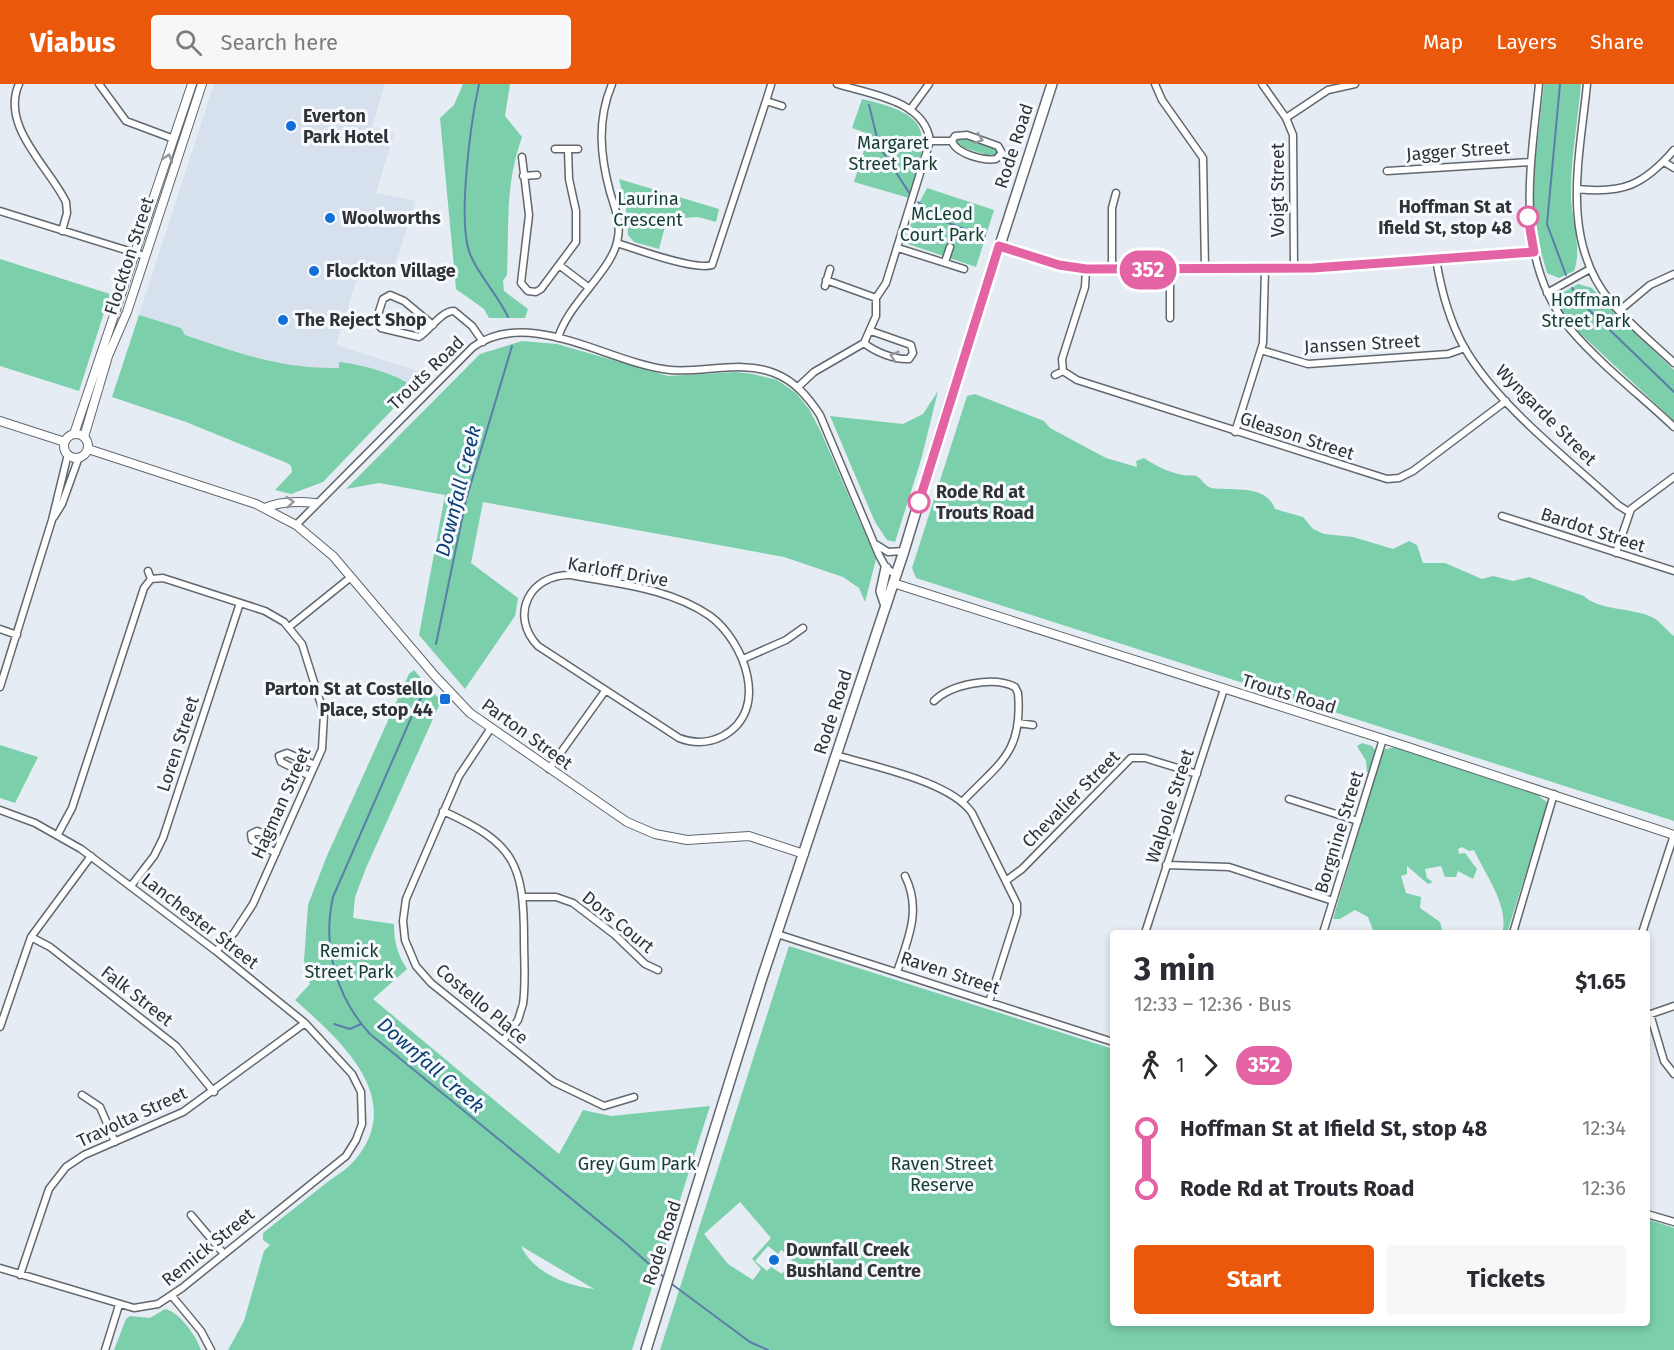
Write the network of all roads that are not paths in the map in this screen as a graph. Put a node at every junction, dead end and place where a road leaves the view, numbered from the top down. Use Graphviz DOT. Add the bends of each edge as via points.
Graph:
graph roads {
  1 [pos="19,84"];
  2 [pos="99,84"];
  3 [pos="192,84"];
  4 [pos="202,84"];
  5 [pos="612,84"];
  6 [pos="837,84"];
  7 [pos="929,84"];
  8 [pos="1052,84"];
  9 [pos="1155,84"];
  10 [pos="1262,84"];
  11 [pos="1355,84"];
  12 [pos="1539,84"];
  13 [pos="1587,84"];
  14 [pos="771,86"];
  15 [pos="766,101"];
  16 [pos="782,106"];
  17 [pos="910,110"];
  18 [pos="1286,118"];
  19 [pos="174,139"];
  20 [pos="930,141"];
  21 [pos="952,141"];
  22 [pos="555,149"];
  23 [pos="568,149"];
  24 [pos="578,149"];
  25 [pos="1674,150"];
  26 [pos="522,157"];
  27 [pos="1532,162"];
  28 [pos="1664,162"];
  29 [pos="1674,168"];
  30 [pos="1387,171"];
  31 [pos="537,175"];
  32 [pos="523,176"];
  33 [pos="1577,189"];
  34 [pos="1116,193"];
  35 [pos="0,211"];
  36 [pos="62,231"];
  37 [pos="617,243"];
  38 [pos="999,246"];
  39 [pos="950,247"];
  40 [pos="898,248"];
  41 [pos="1534,252"];
  42 [pos="141,255"];
  43 [pos="1436,259"];
  44 [pos="945,262"];
  45 [pos="559,265"];
  46 [pos="830,269"];
  47 [pos="964,269"];
  48 [pos="1086,269"];
  49 [pos="1112,269"];
  50 [pos="1204,269"];
  51 [pos="1265,269"];
  52 [pos="1294,269"];
  53 [pos="1590,269"];
  54 [pos="1170,270"];
  55 [pos="1674,274"];
  56 [pos="588,287"];
  57 [pos="1547,293"];
  58 [pos="876,298"];
  59 [pos="1619,311"];
  60 [pos="1170,318"];
  61 [pos="433,325"];
  62 [pos="871,331"];
  63 [pos="558,338"];
  64 [pos="483,342"];
  65 [pos="864,343"];
  66 [pos="1465,348"];
  67 [pos="1261,350"];
  68 [pos="1674,363"];
  69 [pos="1064,371"];
  70 [pos="1055,375"];
  71 [pos="798,387"];
  72 [pos="1506,401"];
  73 [pos="0,421"];
  74 [pos="1674,427"];
  75 [pos="1235,432"];
  76 [pos="74,434"];
  77 [pos="84,437"];
  78 [pos="65,442"];
  79 [pos="88,449"];
  80 [pos="68,454"];
  81 [pos="79,457"];
  82 [pos="1674,477"];
  83 [pos="315,503"];
  84 [pos="265,508"];
  85 [pos="1629,512"];
  86 [pos="1503,516"];
  87 [pos="52,520"];
  88 [pos="296,525"];
  89 [pos="877,544"];
  90 [pos="904,551"];
  91 [pos="1616,553"];
  92 [pos="886,568"];
  93 [pos="148,571"];
  94 [pos="1674,571"];
  95 [pos="351,577"];
  96 [pos="151,579"];
  97 [pos="895,579"];
  98 [pos="240,603"];
  99 [pos="886,606"];
  100 [pos="289,627"];
  101 [pos="803,627"];
  102 [pos="0,629"];
  103 [pos="16,635"];
  104 [pos="743,659"];
  105 [pos="0,687"];
  106 [pos="1224,689"];
  107 [pos="605,691"];
  108 [pos="934,701"];
  109 [pos="1018,723"];
  110 [pos="1033,725"];
  111 [pos="491,728"];
  112 [pos="1383,739"];
  113 [pos="836,755"];
  114 [pos="315,765"];
  115 [pos="549,769"];
  116 [pos="1197,774"];
  117 [pos="310,776"];
  118 [pos="1554,795"];
  119 [pos="1289,799"];
  120 [pos="963,801"];
  121 [pos="0,810"];
  122 [pos="443,811"];
  123 [pos="1358,821"];
  124 [pos="58,834"];
  125 [pos="1674,835"];
  126 [pos="282,840"];
  127 [pos="276,853"];
  128 [pos="804,854"];
  129 [pos="91,856"];
  130 [pos="1166,865"];
  131 [pos="905,876"];
  132 [pos="1007,880"];
  133 [pos="130,886"];
  134 [pos="523,897"];
  135 [pos="1333,901"];
  136 [pos="1146,930"];
  137 [pos="1324,930"];
  138 [pos="1514,930"];
  139 [pos="1643,930"];
  140 [pos="777,934"];
  141 [pos="32,937"];
  142 [pos="216,951"];
  143 [pos="658,970"];
  144 [pos="897,972"];
  145 [pos="989,1002"];
  146 [pos="1674,1006"];
  147 [pos="1650,1014"];
  148 [pos="1650,1021"];
  149 [pos="305,1023"];
  150 [pos="0,1028"];
  151 [pos="1110,1040"];
  152 [pos="503,1041"];
  153 [pos="1674,1074"];
  154 [pos="358,1086"];
  155 [pos="214,1092"];
  156 [pos="81,1095"];
  157 [pos="634,1097"];
  158 [pos="115,1142"];
  159 [pos="191,1215"];
  160 [pos="1650,1215"];
  161 [pos="1674,1222"];
  162 [pos="224,1254"];
  163 [pos="0,1268"];
  164 [pos="20,1275"];
  165 [pos="172,1296"];
  166 [pos="119,1305"];
  167 [pos="105,1350"];
  168 [pos="211,1350"];
  169 [pos="646,1350"];
  1 -- 36 [label="street" via="13,102 14,120 66,202"];
  2 -- 19 [label="street" via="126,121"];
  3 -- 19 [label="street, Flockton Street"];
  4 -- 42 [label="street, Flockton Street"];
  5 -- 37 [label="street" via="601,143 617,218"];
  6 -- 17 [label="street" via="894,101"];
  7 -- 17 [label="street"];
  8 -- 38 [label="main road, Rode Road"];
  9 -- 50 [label="street" via="1161,100 1203,158"];
  10 -- 18 [label="street, Voigt Street"];
  11 -- 18 [label="street" via="1328,90"];
  12 -- 27 [label="street"];
  13 -- 33 [label="street"];
  14 -- 15 [label="street"];
  15 -- 16 [label="street"];
  15 -- 37 [label="street" via="712,265 672,260"];
  17 -- 20 [label="street" via="926,126"];
  18 -- 52 [label="street, Voigt Street" via="1293,135"];
  42 -- 19 [label="street, Flockton Street, one-way"];
  20 -- 21 [label="street"];
  20 -- 40 [label="street"];
  21 -- 21 [label="street, one-way" via="955,136 967,135 998,146 1002,153 999,159 989,160 958,149"];
  22 -- 23 [label="street"];
  23 -- 24 [label="street"];
  23 -- 45 [label="street" via="576,236 574,246"];
  25 -- 28 [label="street"];
  26 -- 32 [label="street"];
  27 -- 30 [label="street, Jagger Street"];
  27 -- 41 [label="street" via="1528,217"];
  28 -- 29 [label="street"];
  28 -- 33 [label="street" via="1632,186 1606,191"];
  31 -- 32 [label="street"];
  32 -- 45 [label="street" via="529,215 523,286 530,292 538,291"];
  33 -- 53 [label="street" via="1577,226"];
  34 -- 49 [label="street" via="1112,208"];
  35 -- 36 [label="street"];
  36 -- 42 [label="street"];
  37 -- 56 [label="street"];
  38 -- 48 [label="street" via="1059,265"];
  38 -- 90 [label="main road, Rode Road"];
  39 -- 44 [label="street"];
  40 -- 44 [label="street"];
  40 -- 58 [label="street" via="884,288"];
  41 -- 43 [label="street"];
  41 -- 57 [label="street"];
  42 -- 76 [label="street, Flockton Street"];
  42 -- 77 [label="street, Flockton Street" via="127,312 108,356"];
  43 -- 52 [label="street"];
  43 -- 66 [label="street, Wyngarde Street" via="1446,304"];
  44 -- 47 [label="street"];
  45 -- 56 [label="street"];
  46 -- 58 [label="street" via="826,283"];
  48 -- 49 [label="street"];
  48 -- 69 [label="street" via="1085,287 1062,359"];
  49 -- 54 [label="street"];
  50 -- 51 [label="street"];
  50 -- 54 [label="street"];
  51 -- 52 [label="street"];
  51 -- 67 [label="street" via="1265,330"];
  53 -- 57 [label="street"];
  53 -- 59 [label="street"];
  54 -- 60 [label="street"];
  55 -- 59 [label="street" via="1650,285"];
  56 -- 63 [label="street" via="566,316"];
  57 -- 74 [label="street" via="1572,331"];
  58 -- 62 [label="street" via="877,312"];
  59 -- 68 [label="street"];
  61 -- 61 [label="street" via="417,337 381,328 376,321 383,299 390,295 404,301"];
  61 -- 64 [label="street" via="447,312 454,311"];
  62 -- 65 [label="street"];
  62 -- 65 [label="street, one-way" via="911,345 913,353 909,359 902,359 875,351"];
  63 -- 64 [label="street, Trouts Road" via="517,333"];
  63 -- 71 [label="street, Trouts Road" via="662,369 758,369"];
  64 -- 83 [label="street, Trouts Road" via="467,352"];
  65 -- 71 [label="street" via="814,372"];
  66 -- 67 [label="street, Janssen Street" via="1448,354 1308,364"];
  66 -- 72 [label="street, Wyngarde Street"];
  67 -- 75 [label="street"];
  69 -- 70 [label="street"];
  69 -- 75 [label="street, Gleason Street" via="1071,379"];
  71 -- 89 [label="street, Trouts Road" via="820,415"];
  72 -- 75 [label="street, Gleason Street" via="1413,471 1393,480"];
  72 -- 85 [label="street, Wyngarde Street"];
  73 -- 78 [label="street"];
  76 -- 77 [label="street"];
  76 -- 78 [label="street"];
  77 -- 79 [label="street"];
  78 -- 80 [label="street"];
  79 -- 81 [label="street"];
  79 -- 84 [label="street"];
  80 -- 81 [label="street"];
  80 -- 87 [label="street"];
  81 -- 87 [label="street"];
  82 -- 85 [label="street"];
  84 -- 83 [label="street, one-way" via="301,501"];
  83 -- 88 [label="street, Trouts Road"];
  84 -- 88 [label="street"];
  85 -- 91 [label="street"];
  86 -- 91 [label="street, Bardot Street"];
  87 -- 103 [label="street"];
  88 -- 95 [label="street, Parton Street" via="325,548"];
  89 -- 90 [label="street" via="888,552"];
  89 -- 92 [label="street, Trouts Road"];
  90 -- 97 [label="main road, Rode Road"];
  91 -- 94 [label="street, Bardot Street"];
  92 -- 97 [label="street, Trouts Road"];
  92 -- 99 [label="main road" via="881,591"];
  93 -- 96 [label="street"];
  95 -- 100 [label="street"];
  95 -- 111 [label="street, Parton Street" via="449,692"];
  96 -- 98 [label="street, Hagman Street" via="163,578"];
  96 -- 124 [label="street" via="144,588 72,808"];
  97 -- 99 [label="main road, Rode Road"];
  97 -- 106 [label="street, Trouts Road"];
  98 -- 100 [label="street, Hagman Street" via="265,611"];
  98 -- 133 [label="street, Loren Street" via="163,838"];
  99 -- 113 [label="main road, Rode Road"];
  100 -- 114 [label="street, Hagman Street" via="305,652 324,714 324,736"];
  101 -- 104 [label="street" via="786,640"];
  102 -- 103 [label="street"];
  103 -- 105 [label="street"];
  104 -- 107 [label="street, Karloff Drive" via="748,693 743,715 727,733 706,742 679,738"];
  104 -- 107 [label="street, Karloff Drive" via="719,624 679,599 648,589 571,575 542,581 532,590 524,608 528,635 545,652"];
  106 -- 112 [label="street, Trouts Road"];
  106 -- 116 [label="street, Walpole Street"];
  107 -- 115 [label="street"];
  108 -- 109 [label="street" via="954,687 1010,685 1018,693"];
  109 -- 110 [label="street"];
  109 -- 120 [label="street" via="1010,752"];
  111 -- 115 [label="street, Parton Street"];
  111 -- 122 [label="street, Costello Place" via="465,766"];
  112 -- 118 [label="street, Trouts Road"];
  112 -- 123 [label="street, Borgnine Street"];
  113 -- 120 [label="street" via="946,790"];
  113 -- 128 [label="main road, Rode Road"];
  114 -- 117 [label="street, Hagman Street"];
  114 -- 117 [label="street" via="287,753 279,756 281,762"];
  115 -- 128 [label="street, Parton Street" via="618,817 655,834 697,840 749,836"];
  116 -- 130 [label="street, Walpole Street"];
  116 -- 132 [label="street, Chevalier Street" via="1141,757 1131,758"];
  117 -- 126 [label="street, Hagman Street"];
  118 -- 125 [label="street, Trouts Road"];
  118 -- 138 [label="street"];
  119 -- 123 [label="street"];
  120 -- 132 [label="street"];
  121 -- 124 [label="street, Lanchester Street"];
  122 -- 134 [label="street" via="474,825 498,842 516,868"];
  122 -- 152 [label="street, Costello Place" via="406,899 405,940 423,975"];
  123 -- 135 [label="street, Borgnine Street"];
  124 -- 129 [label="street, Lanchester Street"];
  125 -- 139 [label="street"];
  126 -- 127 [label="street, Hagman Street"];
  126 -- 127 [label="street" via="257,831 251,834 252,840"];
  127 -- 142 [label="street, Hagman Street" via="249,913"];
  128 -- 140 [label="main road, Rode Road"];
  129 -- 133 [label="street, Lanchester Street"];
  129 -- 141 [label="street"];
  130 -- 135 [label="street" via="1229,867"];
  130 -- 136 [label="street, Walpole Street"];
  131 -- 144 [label="street" via="915,911"];
  132 -- 145 [label="street" via="1016,899 1017,914"];
  133 -- 142 [label="street, Lanchester Street"];
  134 -- 143 [label="street, Dors Court" via="556,897 573,903 645,964"];
  134 -- 152 [label="street" via="524,1004 516,1025"];
  135 -- 137 [label="street, Borgnine Street"];
  140 -- 144 [label="street, Raven Street"];
  140 -- 169 [label="main road, Rode Road"];
  141 -- 150 [label="street"];
  141 -- 155 [label="street, Falk Street" via="176,1046"];
  142 -- 149 [label="street, Lanchester Street"];
  144 -- 145 [label="street, Raven Street"];
  145 -- 151 [label="street, Raven Street"];
  146 -- 147 [label="street"];
  148 -- 153 [label="street" via="1664,1061"];
  149 -- 154 [label="street, Lanchester Street"];
  149 -- 155 [label="street, Travolta Street"];
  152 -- 157 [label="street, Costello Place" via="554,1082 594,1103 609,1106"];
  154 -- 162 [label="street, Remick Street" via="362,1124 345,1156"];
  155 -- 158 [label="street, Travolta Street" via="177,1115"];
  156 -- 158 [label="street" via="100,1107"];
  158 -- 164 [label="street, Travolta Street" via="73,1161 53,1182"];
  159 -- 162 [label="street"];
  160 -- 161 [label="street"];
  162 -- 165 [label="street, Remick Street"];
  163 -- 164 [label="street, Remick Street"];
  164 -- 166 [label="street, Remick Street"];
  165 -- 166 [label="street, Remick Street" via="147,1308"];
  165 -- 168 [label="street" via="201,1331"];
  166 -- 167 [label="street"];
}
